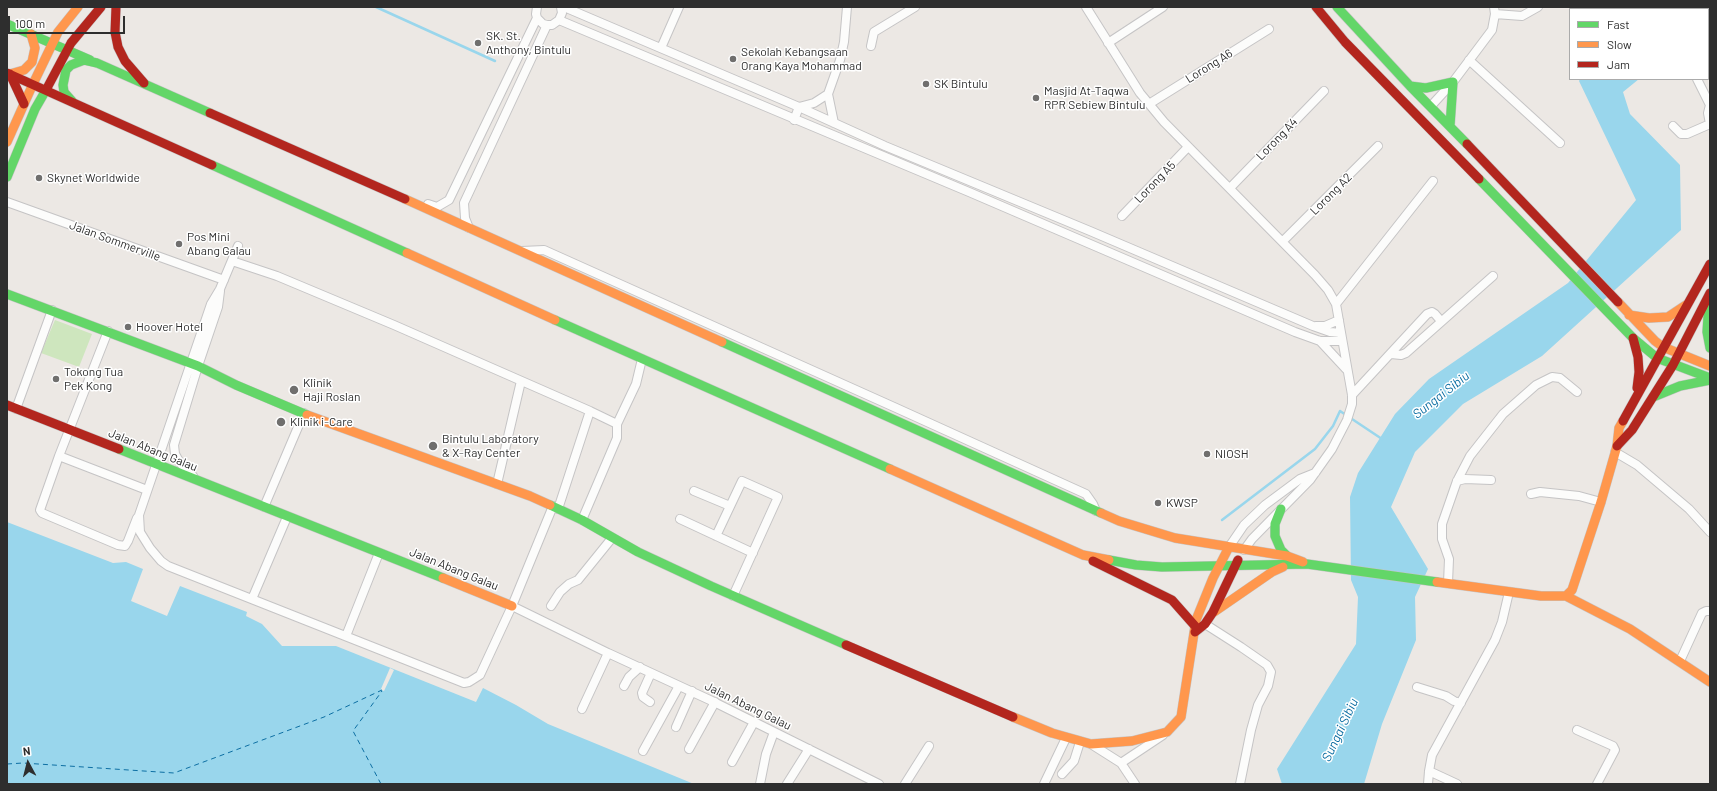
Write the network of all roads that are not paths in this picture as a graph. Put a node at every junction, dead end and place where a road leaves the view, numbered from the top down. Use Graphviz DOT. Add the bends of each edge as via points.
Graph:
graph roads {
  1 [pos="78,7"];
  2 [pos="101,7"];
  3 [pos="116,7"];
  4 [pos="537,7"];
  5 [pos="561,7"];
  6 [pos="564,7"];
  7 [pos="678,7"];
  8 [pos="847,7"];
  9 [pos="915,7"];
  10 [pos="1086,7"];
  11 [pos="1163,7"];
  12 [pos="1316,7"];
  13 [pos="1337,7"];
  14 [pos="1538,7"];
  15 [pos="1495,10"];
  16 [pos="537,18"];
  17 [pos="559,20"];
  18 [pos="7,24"];
  19 [pos="547,25"];
  20 [pos="1269,29"];
  21 [pos="30,34"];
  22 [pos="1108,43"];
  23 [pos="53,44"];
  24 [pos="871,46"];
  25 [pos="661,48"];
  26 [pos="67,50"];
  27 [pos="90,60"];
  28 [pos="1469,60"];
  29 [pos="8,73"];
  30 [pos="1698,80"];
  31 [pos="1453,82"];
  32 [pos="144,83"];
  33 [pos="33,84"];
  34 [pos="1410,86"];
  35 [pos="46,90"];
  36 [pos="1324,91"];
  37 [pos="828,94"];
  38 [pos="1400,97"];
  39 [pos="74,103"];
  40 [pos="24,104"];
  41 [pos="1149,104"];
  42 [pos="1710,105"];
  43 [pos="1431,106"];
  44 [pos="799,107"];
  45 [pos="794,120"];
  46 [pos="836,124"];
  47 [pos="1710,124"];
  48 [pos="1450,126"];
  49 [pos="1673,126"];
  50 [pos="8,138"];
  51 [pos="1560,143"];
  52 [pos="1378,146"];
  53 [pos="1188,147"];
  54 [pos="884,158"];
  55 [pos="7,177"];
  56 [pos="1433,181"];
  57 [pos="380,188"];
  58 [pos="1230,188"];
  59 [pos="7,202"];
  60 [pos="1122,216"];
  61 [pos="469,228"];
  62 [pos="1283,241"];
  63 [pos="238,246"];
  64 [pos="232,261"];
  65 [pos="1710,264"];
  66 [pos="1493,276"];
  67 [pos="224,280"];
  68 [pos="7,294"];
  69 [pos="1710,294"];
  70 [pos="1688,303"];
  71 [pos="1336,304"];
  72 [pos="52,310"];
  73 [pos="1629,315"];
  74 [pos="1339,320"];
  75 [pos="1441,321"];
  76 [pos="1313,326"];
  77 [pos="108,331"];
  78 [pos="1342,337"];
  79 [pos="1404,338"];
  80 [pos="1633,338"];
  81 [pos="1320,341"];
  82 [pos="1414,346"];
  83 [pos="1663,347"];
  84 [pos="1710,348"];
  85 [pos="1391,354"];
  86 [pos="1680,354"];
  87 [pos="1657,358"];
  88 [pos="642,359"];
  89 [pos="194,365"];
  90 [pos="1674,365"];
  91 [pos="1710,366"];
  92 [pos="1347,370"];
  93 [pos="1710,379"];
  94 [pos="521,381"];
  95 [pos="1577,392"];
  96 [pos="1352,395"];
  97 [pos="1636,395"];
  98 [pos="1653,397"];
  99 [pos="11,407"];
  100 [pos="590,411"];
  101 [pos="304,413"];
  102 [pos="617,424"];
  103 [pos="70,429"];
  104 [pos="1616,449"];
  105 [pos="59,456"];
  106 [pos="157,464"];
  107 [pos="1315,472"];
  108 [pos="1491,480"];
  109 [pos="198,481"];
  110 [pos="1457,481"];
  111 [pos="497,484"];
  112 [pos="147,490"];
  113 [pos="694,491"];
  114 [pos="1531,494"];
  115 [pos="1601,502"];
  116 [pos="730,506"];
  117 [pos="264,507"];
  118 [pos="556,507"];
  119 [pos="1281,509"];
  120 [pos="138,515"];
  121 [pos="287,517"];
  122 [pos="680,519"];
  123 [pos="582,520"];
  124 [pos="1710,532"];
  125 [pos="716,536"];
  126 [pos="612,538"];
  127 [pos="1229,547"];
  128 [pos="1244,550"];
  129 [pos="379,553"];
  130 [pos="753,553"];
  131 [pos="1083,555"];
  132 [pos="1288,561"];
  133 [pos="1236,565"];
  134 [pos="1219,566"];
  135 [pos="1448,583"];
  136 [pos="1509,592"];
  137 [pos="733,596"];
  138 [pos="1566,596"];
  139 [pos="252,599"];
  140 [pos="512,606"];
  141 [pos="551,606"];
  142 [pos="1710,611"];
  143 [pos="1213,612"];
  144 [pos="1205,624"];
  145 [pos="1195,629"];
  146 [pos="346,636"];
  147 [pos="608,653"];
  148 [pos="1680,661"];
  149 [pos="640,668"];
  150 [pos="652,673"];
  151 [pos="1710,682"];
  152 [pos="624,686"];
  153 [pos="679,686"];
  154 [pos="1417,687"];
  155 [pos="692,691"];
  156 [pos="650,702"];
  157 [pos="715,702"];
  158 [pos="1461,703"];
  159 [pos="582,709"];
  160 [pos="754,722"];
  161 [pos="676,727"];
  162 [pos="1577,730"];
  163 [pos="774,732"];
  164 [pos="1167,732"];
  165 [pos="1066,738"];
  166 [pos="1080,742"];
  167 [pos="1091,744"];
  168 [pos="929,746"];
  169 [pos="689,749"];
  170 [pos="809,749"];
  171 [pos="643,751"];
  172 [pos="732,762"];
  173 [pos="1121,763"];
  174 [pos="1428,771"];
  175 [pos="1062,774"];
  176 [pos="760,784"];
  177 [pos="787,784"];
  178 [pos="879,784"];
  179 [pos="905,784"];
  180 [pos="1044,784"];
  181 [pos="1135,784"];
  182 [pos="1240,784"];
  183 [pos="1428,784"];
  184 [pos="1457,784"];
  185 [pos="1597,784"];
  1 -- 23 [label="main road" via="58,32"];
  2 -- 26 [label="main road"];
  3 -- 32 [label="main road" via="115,32 118,47 125,61"];
  4 -- 16 [label="street"];
  5 -- 17 [label="street"];
  6 -- 25 [label="street"];
  7 -- 25 [label="street"];
  8 -- 37 [label="street" via="844,42"];
  9 -- 24 [label="street" via="874,32"];
  10 -- 22 [label="street"];
  11 -- 22 [label="street"];
  12 -- 38 [label="main road" via="1345,42"];
  13 -- 34 [label="main road"];
  14 -- 15 [label="street" via="1522,16"];
  15 -- 28 [label="street" via="1492,30"];
  16 -- 19 [label="street"];
  16 -- 57 [label="street" via="449,200 435,208 390,188"];
  17 -- 19 [label="street"];
  17 -- 45 [label="street"];
  18 -- 21 [label="main road"];
  19 -- 61 [label="street" via="464,203"];
  20 -- 41 [label="street, Lorong A6"];
  21 -- 23 [label="main road"];
  21 -- 29 [label="main road" via="35,43 32,62 24,70"];
  22 -- 41 [label="street"];
  23 -- 26 [label="main road"];
  23 -- 33 [label="main road"];
  25 -- 44 [label="street"];
  26 -- 27 [label="main road"];
  26 -- 35 [label="main road"];
  27 -- 32 [label="main road"];
  27 -- 39 [label="main road" via="71,65 63,77 64,92"];
  28 -- 31 [label="street"];
  28 -- 51 [label="street"];
  29 -- 33 [label="main road"];
  29 -- 40 [label="main road"];
  30 -- 42 [label="street"];
  31 -- 34 [label="main road" via="1426,88"];
  31 -- 43 [label="street"];
  31 -- 48 [label="main road"];
  32 -- 57 [label="main road"];
  33 -- 35 [label="main road"];
  33 -- 40 [label="main road"];
  34 -- 43 [label="main road"];
  35 -- 39 [label="main road"];
  35 -- 55 [label="main road" via="35,109"];
  36 -- 58 [label="street, Lorong A4"];
  37 -- 44 [label="street" via="814,103"];
  37 -- 46 [label="street"];
  38 -- 43 [label="main road" via="1418,107"];
  38 -- 80 [label="main road"];
  39 -- 88 [label="main road"];
  40 -- 50 [label="main road"];
  41 -- 53 [label="street"];
  42 -- 47 [label="street"];
  43 -- 48 [label="main road"];
  44 -- 45 [label="street"];
  44 -- 46 [label="street"];
  45 -- 54 [label="street"];
  46 -- 54 [label="street" via="883,150"];
  46 -- 76 [label="street"];
  47 -- 49 [label="street" via="1687,134 1681,134"];
  48 -- 73 [label="main road"];
  52 -- 62 [label="street, Lorong A2"];
  53 -- 58 [label="street"];
  53 -- 60 [label="street, Lorong A5"];
  54 -- 81 [label="street"];
  56 -- 71 [label="street"];
  57 -- 61 [label="main road"];
  58 -- 62 [label="street"];
  59 -- 67 [label="street, Jalan Sommerville"];
  61 -- 127 [label="main road" via="1119,521 1175,538"];
  62 -- 71 [label="street" via="1328,290"];
  63 -- 64 [label="street"];
  64 -- 67 [label="street"];
  64 -- 94 [label="street" via="284,279"];
  65 -- 70 [label="main road"];
  66 -- 75 [label="street"];
  67 -- 89 [label="street" via="211,304"];
  68 -- 72 [label="main road"];
  69 -- 84 [label="main road" via="1707,332"];
  69 -- 86 [label="main road"];
  70 -- 73 [label="main road" via="1668,316 1649,318"];
  70 -- 83 [label="main road"];
  71 -- 74 [label="street"];
  72 -- 77 [label="main road"];
  72 -- 99 [label="street"];
  73 -- 83 [label="main road"];
  74 -- 76 [label="street" via="1325,326"];
  74 -- 78 [label="street"];
  75 -- 79 [label="street" via="1432,312 1427,314"];
  75 -- 82 [label="street"];
  76 -- 78 [label="street"];
  77 -- 89 [label="main road"];
  77 -- 103 [label="street"];
  78 -- 81 [label="street"];
  78 -- 92 [label="street"];
  79 -- 82 [label="street"];
  79 -- 85 [label="street"];
  80 -- 87 [label="main road"];
  80 -- 97 [label="main road" via="1639,372"];
  81 -- 92 [label="street"];
  82 -- 85 [label="street" via="1401,355"];
  83 -- 86 [label="main road"];
  83 -- 87 [label="main road"];
  85 -- 96 [label="street"];
  86 -- 90 [label="main road"];
  86 -- 91 [label="main road"];
  87 -- 90 [label="main road"];
  87 -- 97 [label="main road"];
  88 -- 102 [label="street" via="636,384"];
  88 -- 131 [label="main road"];
  89 -- 101 [label="main road"];
  89 -- 106 [label="street"];
  89 -- 109 [label="street" via="174,445 180,463"];
  90 -- 93 [label="main road"];
  90 -- 98 [label="main road"];
  92 -- 96 [label="street"];
  93 -- 98 [label="main road" via="1667,390"];
  94 -- 100 [label="street"];
  94 -- 111 [label="street"];
  95 -- 110 [label="street" via="1560,378 1552,377 1536,385 1503,414 1470,456"];
  96 -- 107 [label="street" via="1347,420 1332,449"];
  97 -- 104 [label="main road" via="1619,428"];
  98 -- 104 [label="main road" via="1632,430"];
  99 -- 103 [label="main road, Jalan Abang Galau"];
  100 -- 102 [label="street"];
  100 -- 118 [label="street"];
  101 -- 111 [label="main road"];
  101 -- 117 [label="street"];
  102 -- 123 [label="street" via="617,438"];
  103 -- 105 [label="street"];
  103 -- 106 [label="main road, Jalan Abang Galau"];
  104 -- 115 [label="main road"];
  104 -- 124 [label="street" via="1689,509"];
  105 -- 112 [label="street"];
  105 -- 120 [label="street" via="42,503 42,513 125,546"];
  106 -- 109 [label="main road, Jalan Abang Galau"];
  106 -- 112 [label="street"];
  107 -- 119 [label="street" via="1305,486"];
  107 -- 127 [label="street" via="1300,479 1260,510 1244,525"];
  108 -- 110 [label="street"];
  109 -- 117 [label="main road, Jalan Abang Galau"];
  110 -- 135 [label="street" via="1441,533 1449,559"];
  111 -- 118 [label="main road"];
  112 -- 120 [label="street"];
  113 -- 116 [label="street"];
  114 -- 115 [label="street" via="1540,492 1579,496"];
  115 -- 138 [label="main road" via="1572,590"];
  116 -- 125 [label="street"];
  116 -- 130 [label="street" via="742,482 778,497"];
  117 -- 121 [label="main road, Jalan Abang Galau"];
  118 -- 123 [label="main road"];
  118 -- 140 [label="street"];
  119 -- 128 [label="street" via="1252,538"];
  119 -- 132 [label="main road" via="1275,524 1275,536 1280,550"];
  120 -- 139 [label="street" via="140,532 160,561"];
  121 -- 129 [label="main road, Jalan Abang Galau"];
  121 -- 139 [label="street"];
  122 -- 125 [label="street"];
  123 -- 126 [label="main road"];
  125 -- 130 [label="street"];
  126 -- 137 [label="main road"];
  126 -- 141 [label="street" via="578,580 560,592"];
  127 -- 128 [label="main road"];
  127 -- 134 [label="main road"];
  128 -- 132 [label="main road"];
  128 -- 133 [label="main road"];
  129 -- 140 [label="main road, Jalan Abang Galau"];
  129 -- 146 [label="street"];
  130 -- 137 [label="street"];
  131 -- 134 [label="main road" via="1162,568"];
  131 -- 145 [label="main road" via="1172,600"];
  132 -- 133 [label="main road"];
  132 -- 135 [label="main road"];
  132 -- 143 [label="main road"];
  133 -- 134 [label="main road"];
  133 -- 143 [label="main road"];
  134 -- 145 [label="main road"];
  135 -- 136 [label="main road"];
  136 -- 138 [label="main road"];
  136 -- 158 [label="street" via="1495,640"];
  137 -- 165 [label="main road"];
  138 -- 148 [label="main road" via="1630,629"];
  139 -- 146 [label="street"];
  140 -- 146 [label="street" via="480,675 469,682"];
  140 -- 147 [label="street, Jalan Abang Galau"];
  142 -- 148 [label="street" via="1702,613"];
  143 -- 144 [label="main road"];
  144 -- 145 [label="main road"];
  144 -- 182 [label="street" via="1267,665 1271,672 1251,730"];
  145 -- 164 [label="main road" via="1181,717"];
  147 -- 149 [label="street, Jalan Abang Galau"];
  147 -- 159 [label="street"];
  148 -- 151 [label="main road"];
  149 -- 150 [label="street, Jalan Abang Galau"];
  149 -- 152 [label="street" via="629,677"];
  150 -- 153 [label="street, Jalan Abang Galau"];
  150 -- 156 [label="street" via="642,694"];
  153 -- 155 [label="street, Jalan Abang Galau"];
  153 -- 171 [label="street"];
  154 -- 158 [label="street"];
  155 -- 157 [label="street, Jalan Abang Galau"];
  155 -- 161 [label="street"];
  157 -- 160 [label="street, Jalan Abang Galau"];
  157 -- 169 [label="street"];
  158 -- 174 [label="street" via="1436,746"];
  160 -- 163 [label="street, Jalan Abang Galau"];
  160 -- 172 [label="street"];
  162 -- 185 [label="street" via="1613,746 1615,750"];
  163 -- 170 [label="street, Jalan Abang Galau"];
  163 -- 176 [label="street" via="766,754"];
  164 -- 167 [label="main road" via="1132,741"];
  164 -- 173 [label="street"];
  165 -- 166 [label="main road"];
  165 -- 180 [label="street"];
  166 -- 167 [label="main road"];
  166 -- 175 [label="street" via="1074,761"];
  167 -- 173 [label="street"];
  168 -- 179 [label="street"];
  170 -- 177 [label="street"];
  170 -- 178 [label="street, Jalan Abang Galau"];
  173 -- 181 [label="street"];
  174 -- 183 [label="street"];
  174 -- 184 [label="street"];
}
